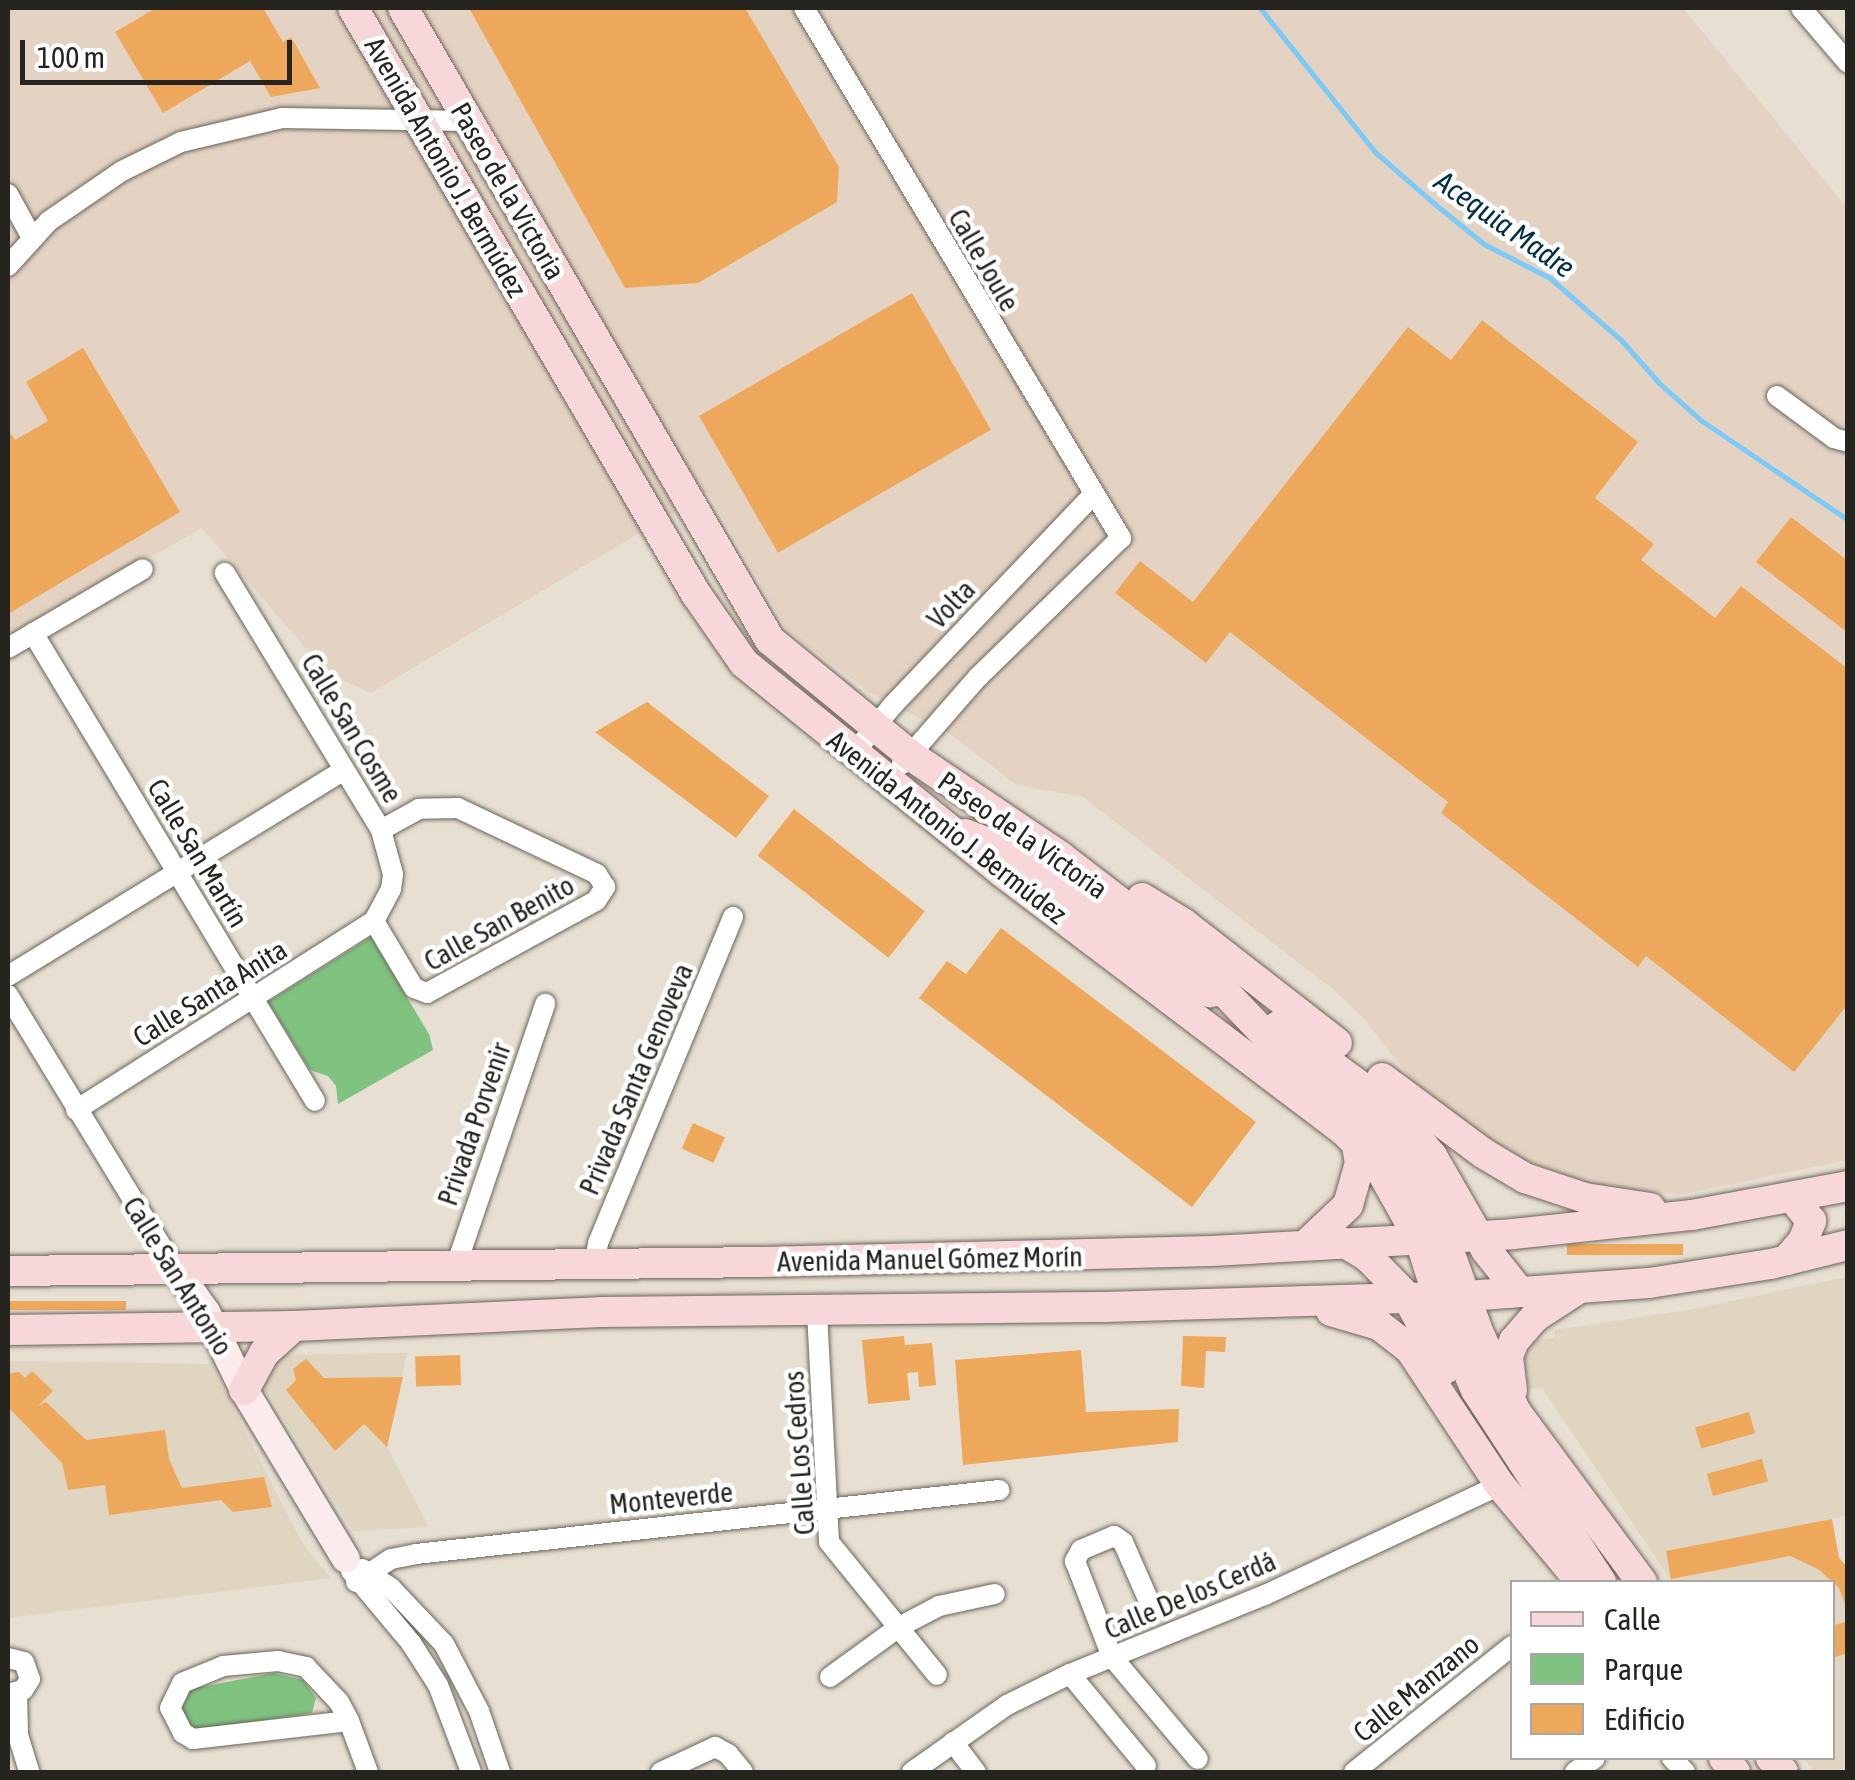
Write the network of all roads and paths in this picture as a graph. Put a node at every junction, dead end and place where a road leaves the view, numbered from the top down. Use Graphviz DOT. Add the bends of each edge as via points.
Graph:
graph roads {
  1 [pos="353,8"];
  2 [pos="402,8"];
  3 [pos="804,8"];
  4 [pos="1800,8"];
  5 [pos="1848,63"];
  6 [pos="468,121"];
  7 [pos="419,122"];
  8 [pos="8,194"];
  9 [pos="32,236"];
  10 [pos="8,266"];
  11 [pos="1777,396"];
  12 [pos="1848,442"];
  13 [pos="1092,496"];
  14 [pos="143,569"];
  15 [pos="225,572"];
  16 [pos="33,634"];
  17 [pos="8,648"];
  18 [pos="873,727"];
  19 [pos="853,754"];
  20 [pos="910,756"];
  21 [pos="344,770"];
  22 [pos="888,781"];
  23 [pos="382,830"];
  24 [pos="953,830"];
  25 [pos="1061,858"];
  26 [pos="178,873"];
  27 [pos="733,917"];
  28 [pos="374,921"];
  29 [pos="8,976"];
  30 [pos="8,994"];
  31 [pos="254,998"];
  32 [pos="1233,1002"];
  33 [pos="545,1004"];
  34 [pos="315,1101"];
  35 [pos="76,1110"];
  36 [pos="1356,1140"];
  37 [pos="1848,1186"];
  38 [pos="1793,1198"];
  39 [pos="1692,1215"];
  40 [pos="1477,1235"];
  41 [pos="1433,1239"];
  42 [pos="1308,1243"];
  43 [pos="1345,1243"];
  44 [pos="1848,1245"];
  45 [pos="847,1259"];
  46 [pos="1787,1260"];
  47 [pos="596,1262"];
  48 [pos="762,1262"];
  49 [pos="457,1263"];
  50 [pos="174,1267"];
  51 [pos="8,1272"];
  52 [pos="1580,1288"];
  53 [pos="1520,1291"];
  54 [pos="1437,1297"];
  55 [pos="1278,1302"];
  56 [pos="818,1312"];
  57 [pos="762,1313"];
  58 [pos="214,1326"];
  59 [pos="294,1326"];
  60 [pos="8,1330"];
  61 [pos="244,1390"];
  62 [pos="1516,1412"];
  63 [pos="1500,1485"];
  64 [pos="999,1490"];
  65 [pos="826,1508"];
  66 [pos="357,1571"];
  67 [pos="1591,1576"];
  68 [pos="1641,1580"];
  69 [pos="995,1594"];
  70 [pos="1148,1600"];
  71 [pos="898,1627"];
  72 [pos="1510,1648"];
  73 [pos="1112,1657"];
  74 [pos="8,1658"];
  75 [pos="1070,1674"];
  76 [pos="937,1676"];
  77 [pos="830,1677"];
  78 [pos="12,1694"];
  79 [pos="350,1721"];
  80 [pos="953,1742"];
  81 [pos="1198,1759"];
  82 [pos="1146,1766"];
  83 [pos="30,1772"];
  84 [pos="368,1772"];
  85 [pos="471,1772"];
  86 [pos="500,1772"];
  87 [pos="660,1772"];
  88 [pos="742,1772"];
  89 [pos="912,1772"];
  90 [pos="976,1772"];
  91 [pos="1354,1772"];
  1 -- 7 [label="main road, Avenida Antonio J. Bermúdez"];
  2 -- 6 [label="main road, Paseo de la Victoria"];
  3 -- 13 [label="street, Calle Joule"];
  4 -- 5 [label="street"];
  6 -- 7 [label="street"];
  6 -- 18 [label="main road, Paseo de la Victoria" via="757,623 784,656"];
  7 -- 9 [label="street" via="282,118 181,142 122,171"];
  7 -- 19 [label="main road, Avenida Antonio J. Bermúdez" via="725,639 765,684"];
  8 -- 9 [label="street"];
  9 -- 10 [label="street"];
  11 -- 12 [label="street"];
  13 -- 18 [label="street, Volta"];
  13 -- 20 [label="street, Calle Joule" via="1121,538 978,677"];
  14 -- 16 [label="street"];
  15 -- 21 [label="street, Calle San Cosme"];
  16 -- 17 [label="street"];
  16 -- 26 [label="street, Calle San Martín"];
  18 -- 19 [label="street, Volta"];
  18 -- 20 [label="main road, Paseo de la Victoria"];
  19 -- 22 [label="main road, Avenida Antonio J. Bermúdez"];
  20 -- 22 [label="street"];
  20 -- 25 [label="main road, Paseo de la Victoria"];
  21 -- 23 [label="street, Calle San Cosme"];
  21 -- 26 [label="street"];
  22 -- 24 [label="main road, Avenida Antonio J. Bermúdez"];
  23 -- 28 [label="street, Calle San Cosme" via="393,874"];
  23 -- 28 [label="street, Calle San Benito" via="419,809 458,808 597,874 605,887 596,902 435,992 414,988"];
  24 -- 32 [label="main road" via="1018,854 1188,981"];
  24 -- 36 [label="main road, Avenida Antonio J. Bermúdez"];
  25 -- 32 [label="main road, Paseo de la Victoria" via="1210,974"];
  25 -- 39 [label="main road" via="1111,879 1182,923 1434,1118 1524,1178 1585,1198"];
  26 -- 29 [label="street"];
  26 -- 31 [label="street, Calle San Martín"];
  27 -- 47 [label="street, Privada Santa Genoveva" via="598,1243"];
  28 -- 31 [label="street, Calle Santa Anita"];
  30 -- 35 [label="street, Calle San Antonio"];
  31 -- 34 [label="street, Calle San Martín"];
  31 -- 35 [label="street, Calle Santa Anita"];
  32 -- 40 [label="main road" via="1319,1053 1392,1109 1451,1183"];
  32 -- 41 [label="main road, Paseo de la Victoria" via="1396,1149 1433,1207"];
  33 -- 49 [label="street, Privada Porvenir"];
  35 -- 50 [label="street, Calle San Antonio"];
  36 -- 41 [label="main road, Avenida Antonio J. Bermúdez"];
  36 -- 42 [label="main road" via="1360,1163 1348,1204"];
  37 -- 38 [label="main road, Avenida Manuel Gómez Morín"];
  38 -- 39 [label="main road, Avenida Manuel Gómez Morín"];
  38 -- 46 [label="main road" via="1811,1221"];
  39 -- 40 [label="main road, Avenida Manuel Gómez Morín"];
  40 -- 41 [label="main road, Avenida Manuel Gómez Morín"];
  40 -- 53 [label="main road"];
  41 -- 43 [label="main road, Avenida Manuel Gómez Morín"];
  41 -- 54 [label="main road, Avenida Antonio J. Bermúdez"];
  42 -- 43 [label="main road, Avenida Manuel Gómez Morín"];
  42 -- 45 [label="main road, Avenida Manuel Gómez Morín" via="1193,1252"];
  43 -- 54 [label="main road"];
  44 -- 46 [label="main road, Avenida Manuel Gómez Morín"];
  45 -- 48 [label="main road, Avenida Manuel Gómez Morín"];
  45 -- 56 [label="main road" via="822,1286"];
  46 -- 52 [label="main road, Avenida Manuel Gómez Morín"];
  47 -- 48 [label="main road, Avenida Manuel Gómez Morín"];
  47 -- 49 [label="main road, Avenida Manuel Gómez Morín"];
  48 -- 57 [label="main road" via="773,1284"];
  49 -- 50 [label="main road, Avenida Manuel Gómez Morín"];
  50 -- 51 [label="main road, Avenida Manuel Gómez Morín"];
  50 -- 58 [label="street, Calle San Antonio"];
  52 -- 53 [label="main road, Avenida Manuel Gómez Morín"];
  52 -- 62 [label="main road" via="1534,1316 1514,1341 1508,1371"];
  53 -- 54 [label="main road, Avenida Manuel Gómez Morín"];
  54 -- 55 [label="main road, Avenida Manuel Gómez Morín"];
  54 -- 62 [label="main road" via="1490,1361"];
  54 -- 67 [label="main road" via="1465,1406"];
  55 -- 56 [label="main road, Avenida Manuel Gómez Morín"];
  55 -- 63 [label="main road" via="1361,1317 1394,1332"];
  56 -- 57 [label="main road, Avenida Manuel Gómez Morín"];
  56 -- 65 [label="street, Calle Los Cedros"];
  57 -- 59 [label="main road, Avenida Manuel Gómez Morín" via="600,1312"];
  58 -- 59 [label="main road, Avenida Manuel Gómez Morín"];
  58 -- 60 [label="main road, Avenida Manuel Gómez Morín"];
  58 -- 61 [label="street, Calle San Antonio"];
  59 -- 61 [label="main road" via="264,1353"];
  61 -- 66 [label="street, Calle San Antonio"];
  62 -- 68 [label="main road"];
  63 -- 67 [label="main road"];
  63 -- 73 [label="street, Calle De los Cerdá" via="1265,1595"];
  64 -- 65 [label="street, Monteverde"];
  65 -- 66 [label="street, Monteverde" via="416,1554"];
  65 -- 71 [label="street, Calle Los Cedros" via="829,1542"];
  66 -- 85 [label="street" via="438,1684"];
  66 -- 86 [label="street" via="418,1613 444,1644 480,1711"];
  69 -- 71 [label="street" via="939,1606"];
  70 -- 73 [label="street" via="1123,1542 1114,1536 1081,1550 1075,1561"];
  71 -- 76 [label="street, Calle Los Cedros"];
  71 -- 77 [label="street"];
  72 -- 91 [label="street, Calle Manzano"];
  73 -- 75 [label="street, Calle De los Cerdá"];
  73 -- 81 [label="street"];
  74 -- 78 [label="street" via="24,1662 30,1673 28,1686"];
  75 -- 80 [label="street, Calle De los Cerdá"];
  75 -- 82 [label="street"];
  78 -- 83 [label="street"];
  79 -- 79 [label="street" via="306,1666 278,1661 234,1663 182,1683 170,1708 183,1734 193,1739"];
  79 -- 84 [label="street"];
  80 -- 89 [label="street, Calle De los Cerdá"];
  80 -- 90 [label="street"];
  87 -- 88 [label="street" via="715,1747"];
}
